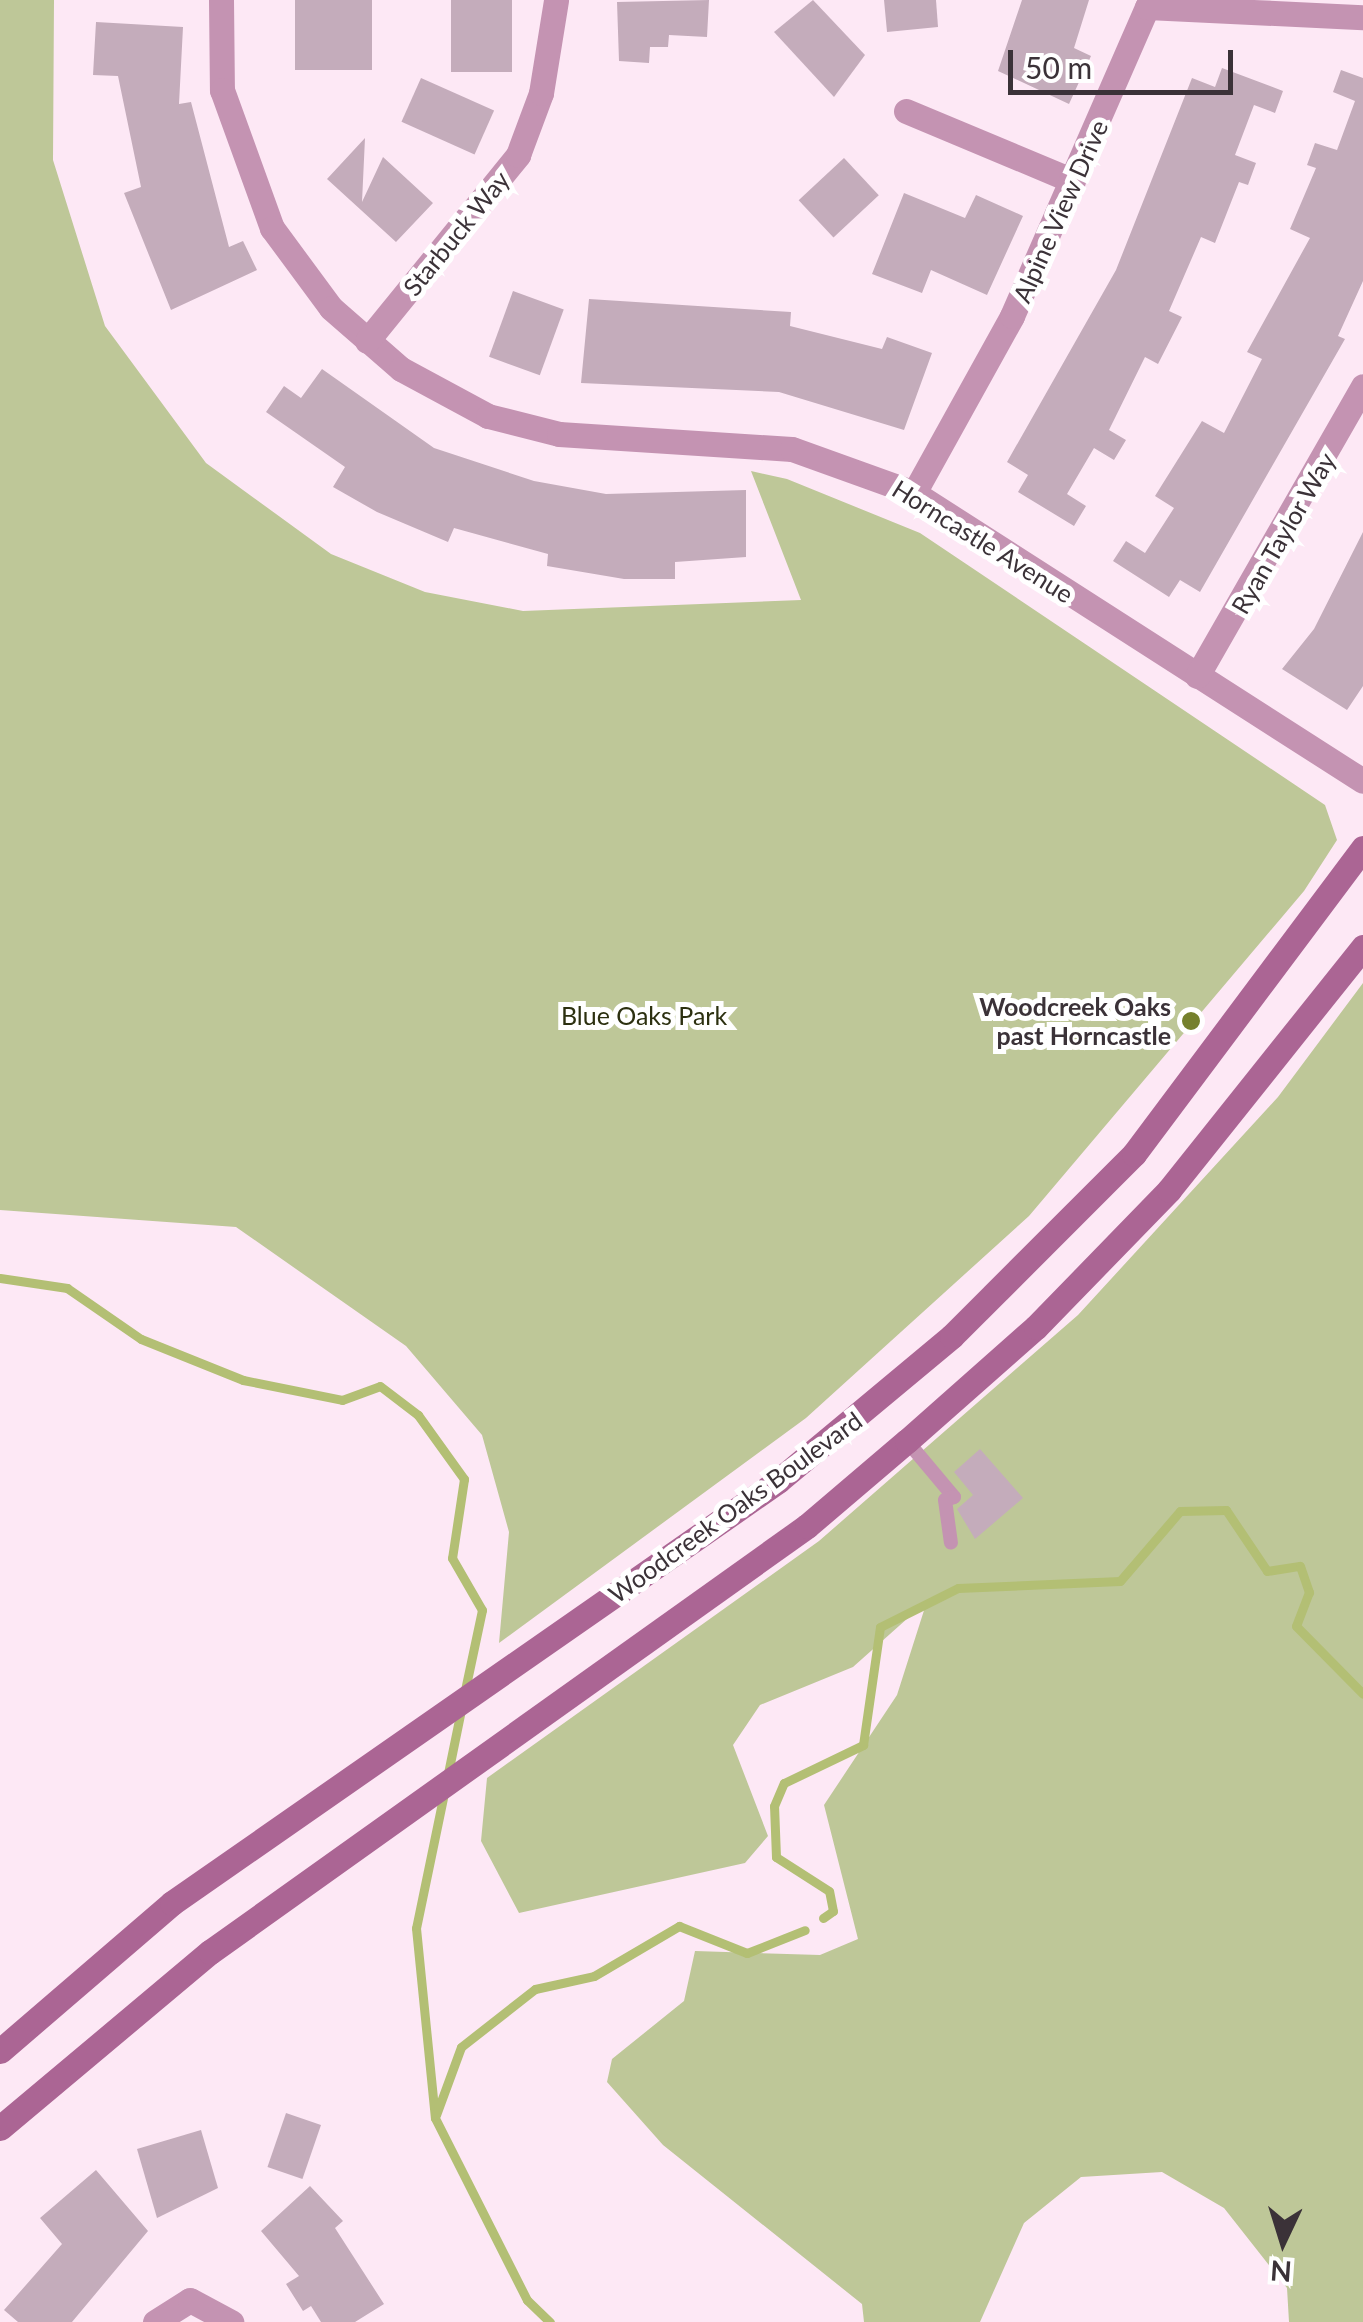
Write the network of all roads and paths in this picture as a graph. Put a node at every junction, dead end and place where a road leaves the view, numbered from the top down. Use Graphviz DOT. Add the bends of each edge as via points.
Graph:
graph roads {
  1 [pos="221,0"];
  2 [pos="556,0"];
  3 [pos="1363,17"];
  4 [pos="906,111"];
  5 [pos="1073,181"];
  6 [pos="368,340"];
  7 [pos="1363,386"];
  8 [pos="914,493"];
  9 [pos="1197,676"];
  10 [pos="1363,781"];
  11 [pos="1363,848"];
  12 [pos="1363,948"];
  13 [pos="906,1441"];
  14 [pos="952,1543"];
  15 [pos="0,2051"];
  16 [pos="0,2128"];
  17 [pos="155,2322"];
  18 [pos="231,2322"];
  1 -- 6 [label="street, Horncastle Avenue" via="222,90 254,190 298,270"];
  2 -- 6 [label="street, Starbuck Way" via="541,92 518,155"];
  3 -- 5 [label="street, Alpine View Drive" via="1147,7"];
  4 -- 5 [label="street"];
  5 -- 8 [label="street, Alpine View Drive"];
  6 -- 8 [label="street, Horncastle Avenue" via="488,416 560,434 792,449"];
  7 -- 9 [label="street, Ryan Taylor Way"];
  8 -- 9 [label="street, Horncastle Avenue"];
  9 -- 10 [label="street, Horncastle Avenue"];
  11 -- 15 [label="main road, Woodcreek Oaks Boulevard" via="1213,1059 1035,1259 778,1481 172,1903"];
  12 -- 13 [label="main road, Woodcreek Oaks Boulevard" via="1169,1190 1036,1327"];
  13 -- 14 [label="lane" via="954,1497 945,1500"];
  13 -- 16 [label="main road, Woodcreek Oaks Boulevard" via="806,1526 62,2068"];
  17 -- 18 [label="street" via="190,2300"];
}
